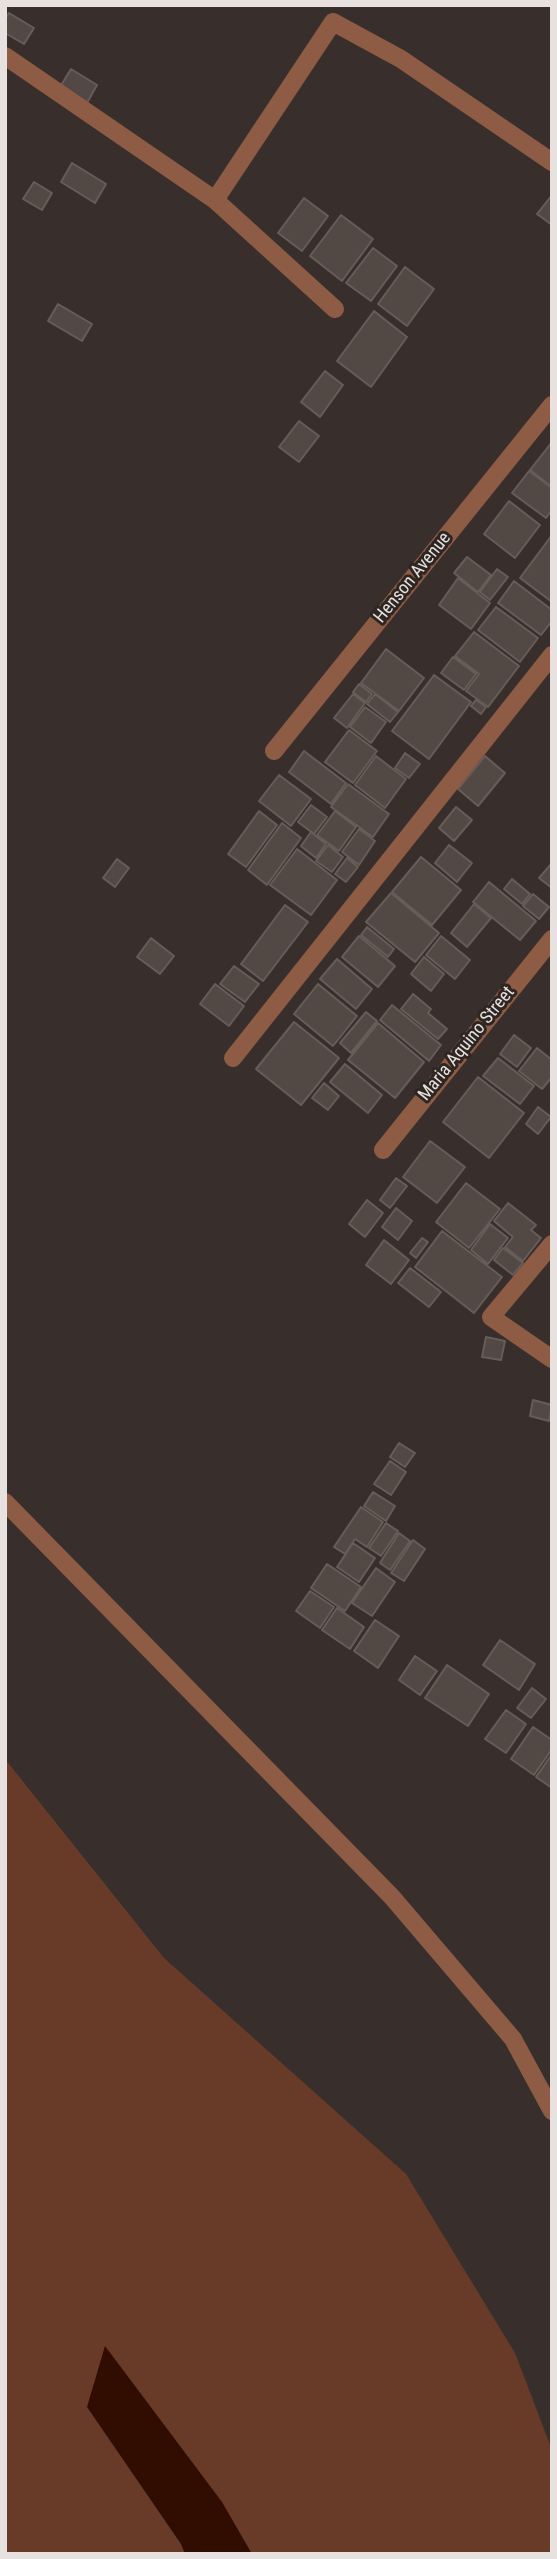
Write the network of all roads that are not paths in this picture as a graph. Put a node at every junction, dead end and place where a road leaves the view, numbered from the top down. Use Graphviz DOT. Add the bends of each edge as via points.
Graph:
graph roads {
  1 [pos="5,56"];
  2 [pos="552,162"];
  3 [pos="215,200"];
  4 [pos="335,309"];
  5 [pos="552,405"];
  6 [pos="552,655"];
  7 [pos="274,751"];
  8 [pos="552,939"];
  9 [pos="233,1058"];
  10 [pos="383,1150"];
  11 [pos="552,1244"];
  12 [pos="552,1359"];
  13 [pos="5,1502"];
  14 [pos="552,2111"];
  1 -- 3 [label="street"];
  2 -- 3 [label="street" via="401,60 333,22"];
  3 -- 4 [label="street"];
  5 -- 7 [label="street, Henson Avenue"];
  6 -- 9 [label="street"];
  8 -- 10 [label="street, Maria Aquino Street"];
  11 -- 12 [label="street" via="491,1317"];
  13 -- 14 [label="street" via="392,1897 513,2039"];
}
